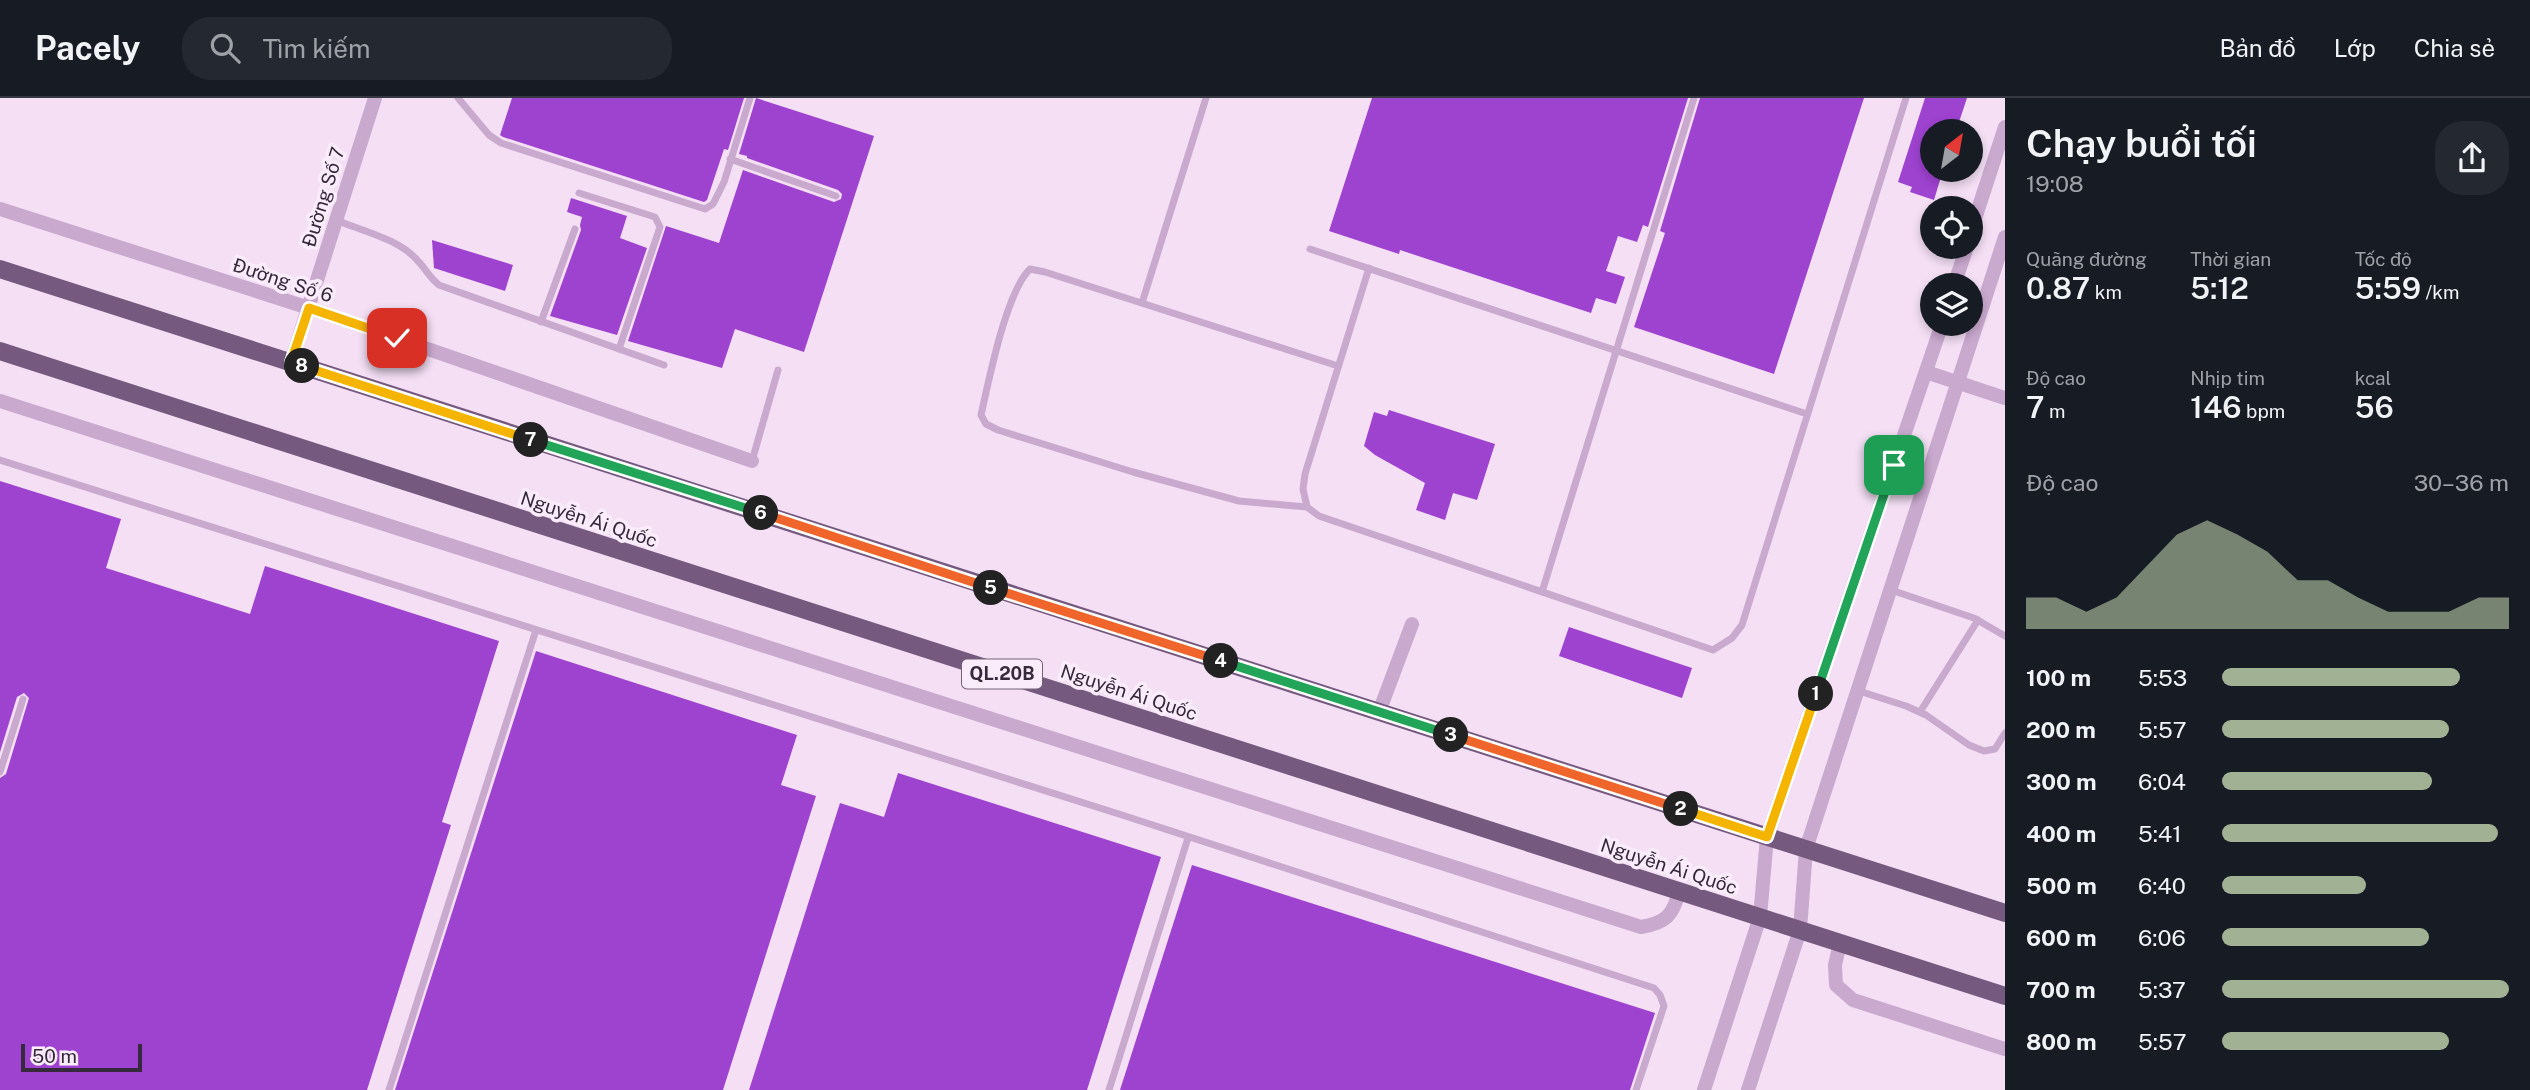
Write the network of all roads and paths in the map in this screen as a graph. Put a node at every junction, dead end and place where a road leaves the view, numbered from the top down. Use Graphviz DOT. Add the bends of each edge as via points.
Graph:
graph roads {
  1 [pos="375,98"];
  2 [pos="459,98"];
  3 [pos="750,98"];
  4 [pos="1206,98"];
  5 [pos="1694,98"];
  6 [pos="1906,98"];
  7 [pos="2005,127"];
  8 [pos="730,159"];
  9 [pos="579,192"];
  10 [pos="836,196"];
  11 [pos="1982,196"];
  12 [pos="0,209"];
  13 [pos="336,220"];
  14 [pos="575,229"];
  15 [pos="2005,237"];
  16 [pos="1310,249"];
  17 [pos="1369,268"];
  18 [pos="0,269"];
  19 [pos="1142,303"];
  20 [pos="309,308"];
  21 [pos="541,322"];
  22 [pos="1938,336"];
  23 [pos="619,349"];
  24 [pos="0,351"];
  25 [pos="1617,351"];
  26 [pos="291,362"];
  27 [pos="664,365"];
  28 [pos="1338,366"];
  29 [pos="778,370"];
  30 [pos="1926,372"];
  31 [pos="1958,383"];
  32 [pos="2005,398"];
  33 [pos="0,401"];
  34 [pos="1807,414"];
  35 [pos="0,460"];
  36 [pos="752,461"];
  37 [pos="1307,507"];
  38 [pos="1891,590"];
  39 [pos="1542,592"];
  40 [pos="1978,620"];
  41 [pos="1412,624"];
  42 [pos="536,630"];
  43 [pos="2005,636"];
  44 [pos="1859,691"];
  45 [pos="23,699"];
  46 [pos="1379,712"];
  47 [pos="1920,712"];
  48 [pos="2005,733"];
  49 [pos="0,772"];
  50 [pos="1767,837"];
  51 [pos="1188,838"];
  52 [pos="1807,849"];
  53 [pos="1679,892"];
  54 [pos="2005,913"];
  55 [pos="1760,918"];
  56 [pos="1800,930"];
  57 [pos="1840,943"];
  58 [pos="2005,996"];
  59 [pos="2005,1049"];
  60 [pos="389,1090"];
  61 [pos="1109,1090"];
  62 [pos="1636,1090"];
  63 [pos="1704,1090"];
  64 [pos="1748,1090"];
  1 -- 13 [label="street, Đường Số 7"];
  2 -- 8 [label="lane" via="501,143 698,208 713,204"];
  3 -- 8 [label="lane"];
  4 -- 19 [label="lane"];
  5 -- 25 [label="lane"];
  6 -- 34 [label="lane"];
  7 -- 11 [label="street"];
  8 -- 10 [label="lane"];
  9 -- 23 [label="lane" via="659,221"];
  12 -- 20 [label="street, Đường Số 6"];
  13 -- 20 [label="street, Đường Số 7"];
  13 -- 21 [label="lane" via="400,246 439,285"];
  14 -- 21 [label="lane"];
  15 -- 31 [label="street"];
  16 -- 17 [label="lane"];
  17 -- 25 [label="lane"];
  17 -- 28 [label="lane"];
  18 -- 26 [label="main road"];
  19 -- 28 [label="lane"];
  19 -- 37 [label="lane" via="1030,270 1020,278 996,347 981,415 986,424 1239,501"];
  20 -- 26 [label="street, Đường Số 7"];
  20 -- 36 [label="street, Đường Số 6"];
  21 -- 23 [label="lane"];
  22 -- 30 [label="street"];
  23 -- 27 [label="lane"];
  24 -- 53 [label="main road, Nguyễn Ái Quốc / QL.20B"];
  25 -- 34 [label="lane"];
  25 -- 39 [label="lane"];
  26 -- 46 [label="main road"];
  28 -- 37 [label="lane" via="1305,474"];
  29 -- 36 [label="lane"];
  30 -- 31 [label="street"];
  30 -- 50 [label="street"];
  31 -- 32 [label="street"];
  31 -- 38 [label="street"];
  33 -- 53 [label="street" via="1641,928 1656,925 1674,911"];
  34 -- 39 [label="lane" via="1742,625 1722,646 1713,650"];
  35 -- 42 [label="lane"];
  37 -- 39 [label="lane" via="1319,516"];
  38 -- 40 [label="lane"];
  38 -- 44 [label="street"];
  40 -- 43 [label="lane"];
  40 -- 47 [label="lane"];
  41 -- 46 [label="street"];
  42 -- 51 [label="lane"];
  42 -- 60 [label="lane"];
  44 -- 47 [label="lane"];
  44 -- 52 [label="street"];
  45 -- 49 [label="lane"];
  46 -- 50 [label="main road"];
  47 -- 48 [label="lane" via="1984,751 1995,749"];
  50 -- 52 [label="main road"];
  50 -- 55 [label="street"];
  51 -- 61 [label="lane"];
  51 -- 62 [label="lane" via="1654,988 1664,1006"];
  52 -- 54 [label="main road"];
  52 -- 56 [label="street"];
  53 -- 55 [label="main road, Nguyễn Ái Quốc / QL.20B"];
  55 -- 56 [label="main road, Nguyễn Ái Quốc / QL.20B"];
  55 -- 63 [label="street"];
  56 -- 57 [label="main road, Nguyễn Ái Quốc / QL.20B"];
  56 -- 64 [label="street"];
  57 -- 58 [label="main road, Nguyễn Ái Quốc / QL.20B"];
  57 -- 59 [label="street" via="1836,985 1853,1000"];
}
